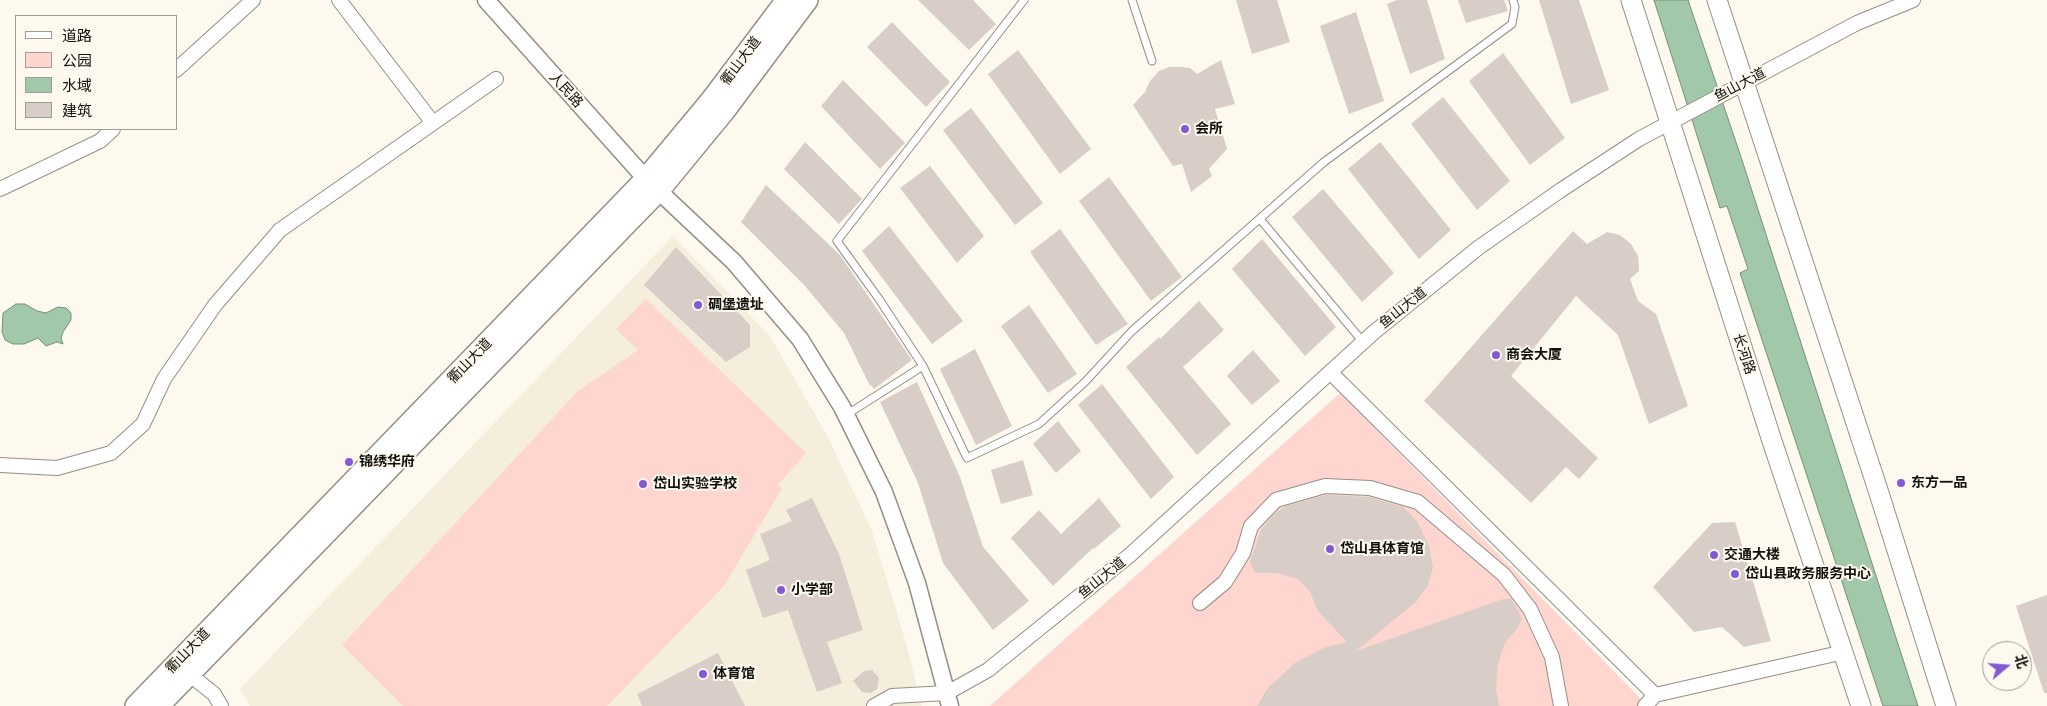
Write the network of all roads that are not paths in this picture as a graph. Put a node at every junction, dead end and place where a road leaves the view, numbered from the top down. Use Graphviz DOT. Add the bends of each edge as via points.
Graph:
graph roads {
  1 [pos="253,0"];
  2 [pos="339,0"];
  3 [pos="486,0"];
  4 [pos="787,0"];
  5 [pos="807,0"];
  6 [pos="1024,0"];
  7 [pos="1132,0"];
  8 [pos="1513,0"];
  9 [pos="1631,0"];
  10 [pos="1717,0"];
  11 [pos="1913,0"];
  12 [pos="1152,60"];
  13 [pos="178,68"];
  14 [pos="496,80"];
  15 [pos="1744,83"];
  16 [pos="1670,122"];
  17 [pos="433,123"];
  18 [pos="112,130"];
  19 [pos="653,185"];
  20 [pos="0,190"];
  21 [pos="1260,219"];
  22 [pos="1363,342"];
  23 [pos="923,366"];
  24 [pos="1330,372"];
  25 [pos="846,415"];
  26 [pos="0,465"];
  27 [pos="1200,603"];
  28 [pos="1844,652"];
  29 [pos="182,668"];
  30 [pos="1655,695"];
  31 [pos="949,699"];
  32 [pos="136,706"];
  33 [pos="158,706"];
  34 [pos="221,706"];
  35 [pos="874,706"];
  36 [pos="1561,706"];
  37 [pos="1645,706"];
  38 [pos="1861,706"];
  39 [pos="1946,706"];
  1 -- 13 [label="street"];
  2 -- 17 [label="street"];
  3 -- 19 [label="street, 人民路"];
  4 -- 19 [label="main road, 衢山大道"];
  5 -- 19 [label="main road, 衢山大道" via="724,111"];
  6 -- 23 [label="lane" via="836,241"];
  7 -- 12 [label="lane"];
  8 -- 21 [label="lane" via="1512,24 1324,162"];
  9 -- 16 [label="main road, 长河路"];
  10 -- 15 [label="main road"];
  11 -- 15 [label="street, 鱼山大道" via="1857,23"];
  14 -- 17 [label="street"];
  15 -- 16 [label="street, 鱼山大道"];
  15 -- 39 [label="main road"];
  16 -- 22 [label="street, 鱼山大道" via="1639,139 1478,248"];
  16 -- 28 [label="main road, 长河路" via="1772,441"];
  17 -- 26 [label="street" via="280,230 215,305 164,379 143,424 111,453 57,468"];
  18 -- 20 [label="street" via="100,141"];
  19 -- 25 [label="street, 人民路" via="734,262 800,339"];
  19 -- 29 [label="main road, 衢山大道"];
  21 -- 22 [label="lane"];
  21 -- 23 [label="lane" via="1132,330 1085,382 1039,424 967,458"];
  22 -- 24 [label="street, 鱼山大道"];
  23 -- 25 [label="lane"];
  24 -- 30 [label="street"];
  24 -- 31 [label="street, 鱼山大道" via="1130,555"];
  25 -- 31 [label="street, 人民路" via="884,492 917,583"];
  27 -- 36 [label="street" via="1225,582 1243,553 1251,526 1276,500 1325,486 1370,488 1418,502 1504,575 1530,609 1552,657"];
  28 -- 30 [label="street"];
  28 -- 38 [label="main road, 长河路"];
  29 -- 32 [label="main road, 衢山大道"];
  29 -- 33 [label="main road, 衢山大道"];
  29 -- 34 [label="street" via="214,694"];
  30 -- 37 [label="street"];
  31 -- 35 [label="street" via="892,696"];
}
